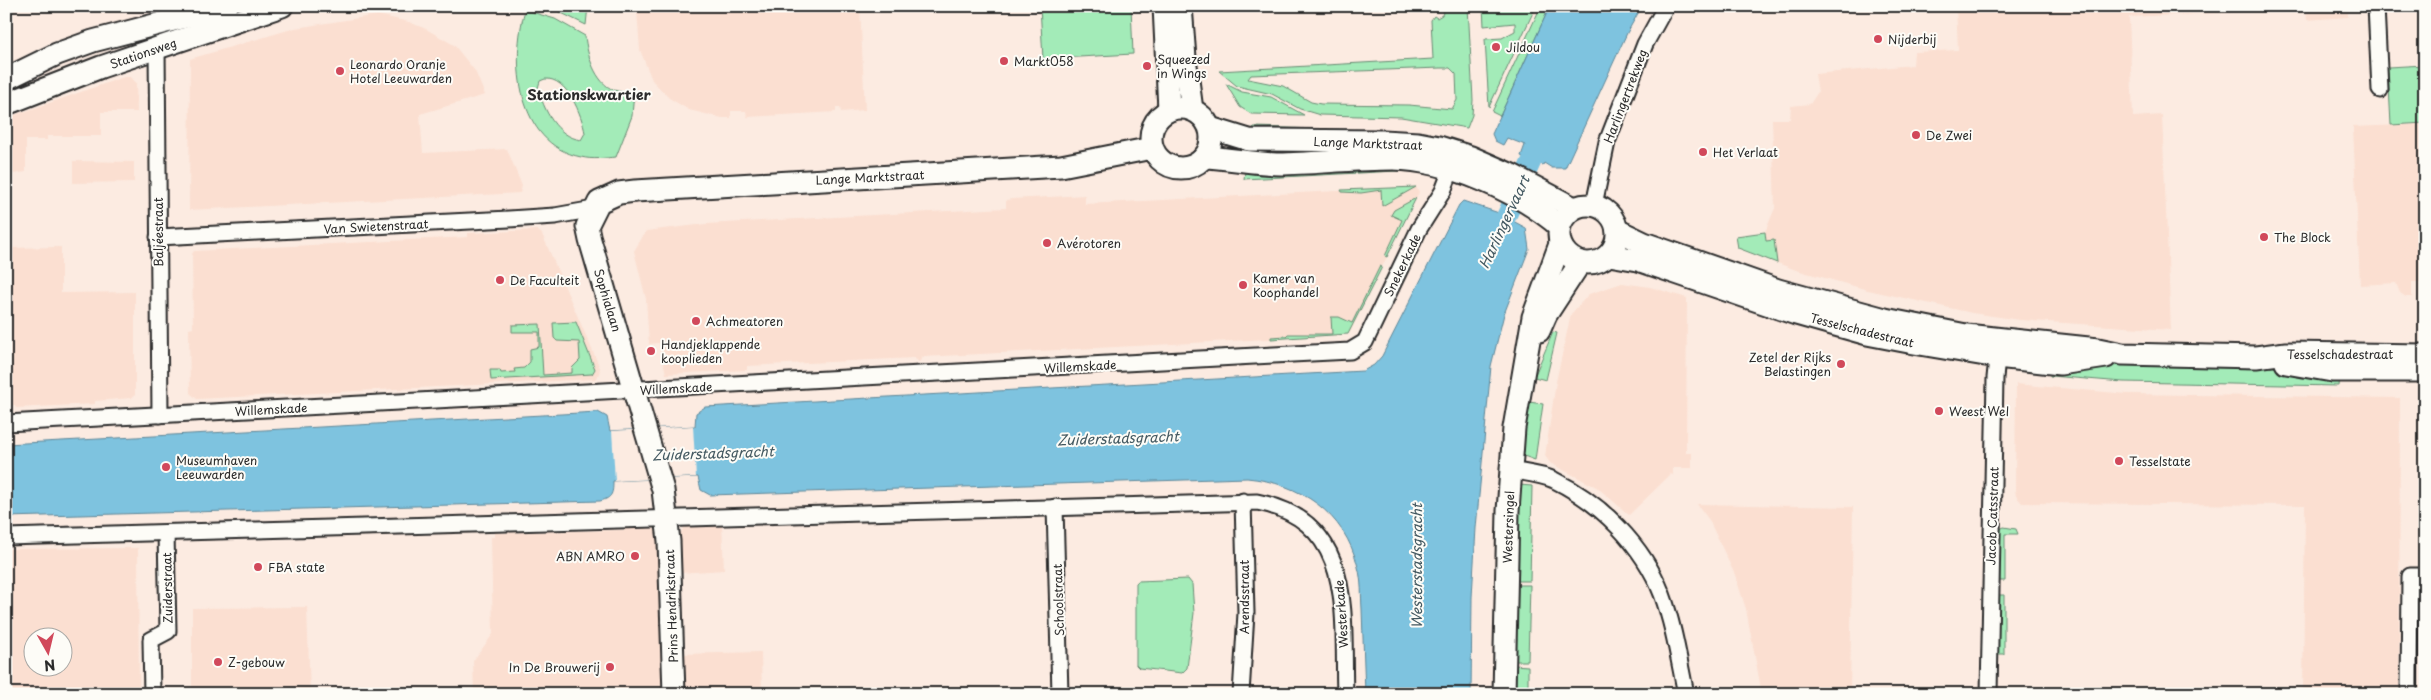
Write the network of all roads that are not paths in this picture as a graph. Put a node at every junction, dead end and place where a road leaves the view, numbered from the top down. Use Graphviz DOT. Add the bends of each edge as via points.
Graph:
graph roads {
  1 [pos="227,6"];
  2 [pos="282,6"];
  3 [pos="1164,6"];
  4 [pos="1181,6"];
  5 [pos="1666,6"];
  6 [pos="2376,6"];
  7 [pos="157,48"];
  8 [pos="6,79"];
  9 [pos="2380,90"];
  10 [pos="6,104"];
  11 [pos="1169,110"];
  12 [pos="1192,110"];
  13 [pos="1210,128"];
  14 [pos="1152,148"];
  15 [pos="1204,157"];
  16 [pos="1451,170"];
  17 [pos="1508,184"];
  18 [pos="1531,195"];
  19 [pos="1588,201"];
  20 [pos="594,210"];
  21 [pos="1617,230"];
  22 [pos="1560,235"];
  23 [pos="158,237"];
  24 [pos="1609,255"];
  25 [pos="1580,262"];
  26 [pos="1998,348"];
  27 [pos="1345,351"];
  28 [pos="2425,355"];
  29 [pos="2256,357"];
  30 [pos="1527,362"];
  31 [pos="2425,371"];
  32 [pos="634,390"];
  33 [pos="160,415"];
  34 [pos="6,423"];
  35 [pos="646,429"];
  36 [pos="1510,470"];
  37 [pos="1243,501"];
  38 [pos="1055,507"];
  39 [pos="666,519"];
  40 [pos="166,533"];
  41 [pos="6,537"];
  42 [pos="2425,576"];
  43 [pos="152,694"];
  44 [pos="674,694"];
  45 [pos="1060,694"];
  46 [pos="1241,694"];
  47 [pos="1345,694"];
  48 [pos="1504,694"];
  49 [pos="1686,694"];
  50 [pos="1989,694"];
  51 [pos="2409,694"];
  1 -- 8 [label="main road, Stationsweg" via="93,41"];
  2 -- 7 [label="main road, Stationsweg"];
  3 -- 11 [label="main road"];
  4 -- 12 [label="main road"];
  5 -- 19 [label="street, Harlingertrekweg" via="1645,44"];
  6 -- 9 [label="street"];
  7 -- 10 [label="main road, Stationsweg"];
  7 -- 23 [label="street, Baljéestraat"];
  11 -- 12 [label="main road" via="1181,107"];
  11 -- 14 [label="main road" via="1153,125 1150,136"];
  12 -- 13 [label="main road" via="1203,117"];
  13 -- 15 [label="main road" via="1211,138"];
  13 -- 17 [label="main road, Lange Marktstraat" via="1249,140 1418,143 1464,155"];
  14 -- 15 [label="main road" via="1158,159 1169,166 1182,168 1194,165"];
  14 -- 20 [label="main road, Lange Marktstraat" via="1061,166 619,193 599,202"];
  15 -- 16 [label="main road, Lange Marktstraat" via="1278,164 1394,159"];
  16 -- 17 [label="main road, Lange Marktstraat"];
  16 -- 27 [label="street, Snekerkade" via="1365,342 1356,349"];
  17 -- 18 [label="main road, Lange Marktstraat"];
  18 -- 19 [label="main road, Lange Marktstraat"];
  18 -- 22 [label="main road, Lange Marktstraat"];
  19 -- 21 [label="main road" via="1610,214"];
  19 -- 22 [label="main road" via="1565,215"];
  20 -- 23 [label="street, Van Swietenstraat" via="509,219"];
  20 -- 32 [label="main road, Sophialaan" via="587,226 590,240"];
  21 -- 24 [label="main road" via="1617,240"];
  21 -- 26 [label="main road, Tesselschadestraat" via="1651,246 1778,290"];
  22 -- 25 [label="main road" via="1564,252"];
  22 -- 30 [label="main road, Westersingel" via="1533,317"];
  23 -- 33 [label="street, Baljéestraat"];
  24 -- 25 [label="main road" via="1595,263"];
  24 -- 26 [label="main road, Tesselschadestraat" via="1638,260 1773,307 1858,331 1914,344"];
  25 -- 30 [label="main road, Westersingel" via="1546,315"];
  26 -- 29 [label="main road, Tesselschadestraat" via="2060,364 2122,354"];
  26 -- 50 [label="street, Jacob Catsstraat" via="1991,518"];
  27 -- 32 [label="street, Willemskade"];
  28 -- 29 [label="main road, Tesselschadestraat" via="2286,353"];
  29 -- 31 [label="main road, Tesselschadestraat" via="2332,371"];
  30 -- 36 [label="main road, Westersingel" via="1514,428"];
  32 -- 33 [label="street, Willemskade"];
  32 -- 35 [label="main road, Sophialaan"];
  33 -- 34 [label="street, Willemskade"];
  35 -- 39 [label="main road, Prins Hendrikstraat" via="660,479"];
  36 -- 48 [label="main road, Westersingel"];
  36 -- 49 [label="street" via="1560,484 1590,503 1630,540 1662,595"];
  37 -- 38 [label="street"];
  37 -- 46 [label="street, Arendsstraat" via="1246,613"];
  37 -- 47 [label="street, Westerkade" via="1269,504 1290,513 1315,532 1328,550 1341,584"];
  38 -- 39 [label="street"];
  38 -- 45 [label="street, Schoolstraat"];
  39 -- 40 [label="street"];
  39 -- 44 [label="main road, Prins Hendrikstraat"];
  40 -- 41 [label="street"];
  40 -- 43 [label="street, Zuiderstraat" via="168,631 152,640"];
  42 -- 51 [label="street" via="2410,576"];
}
